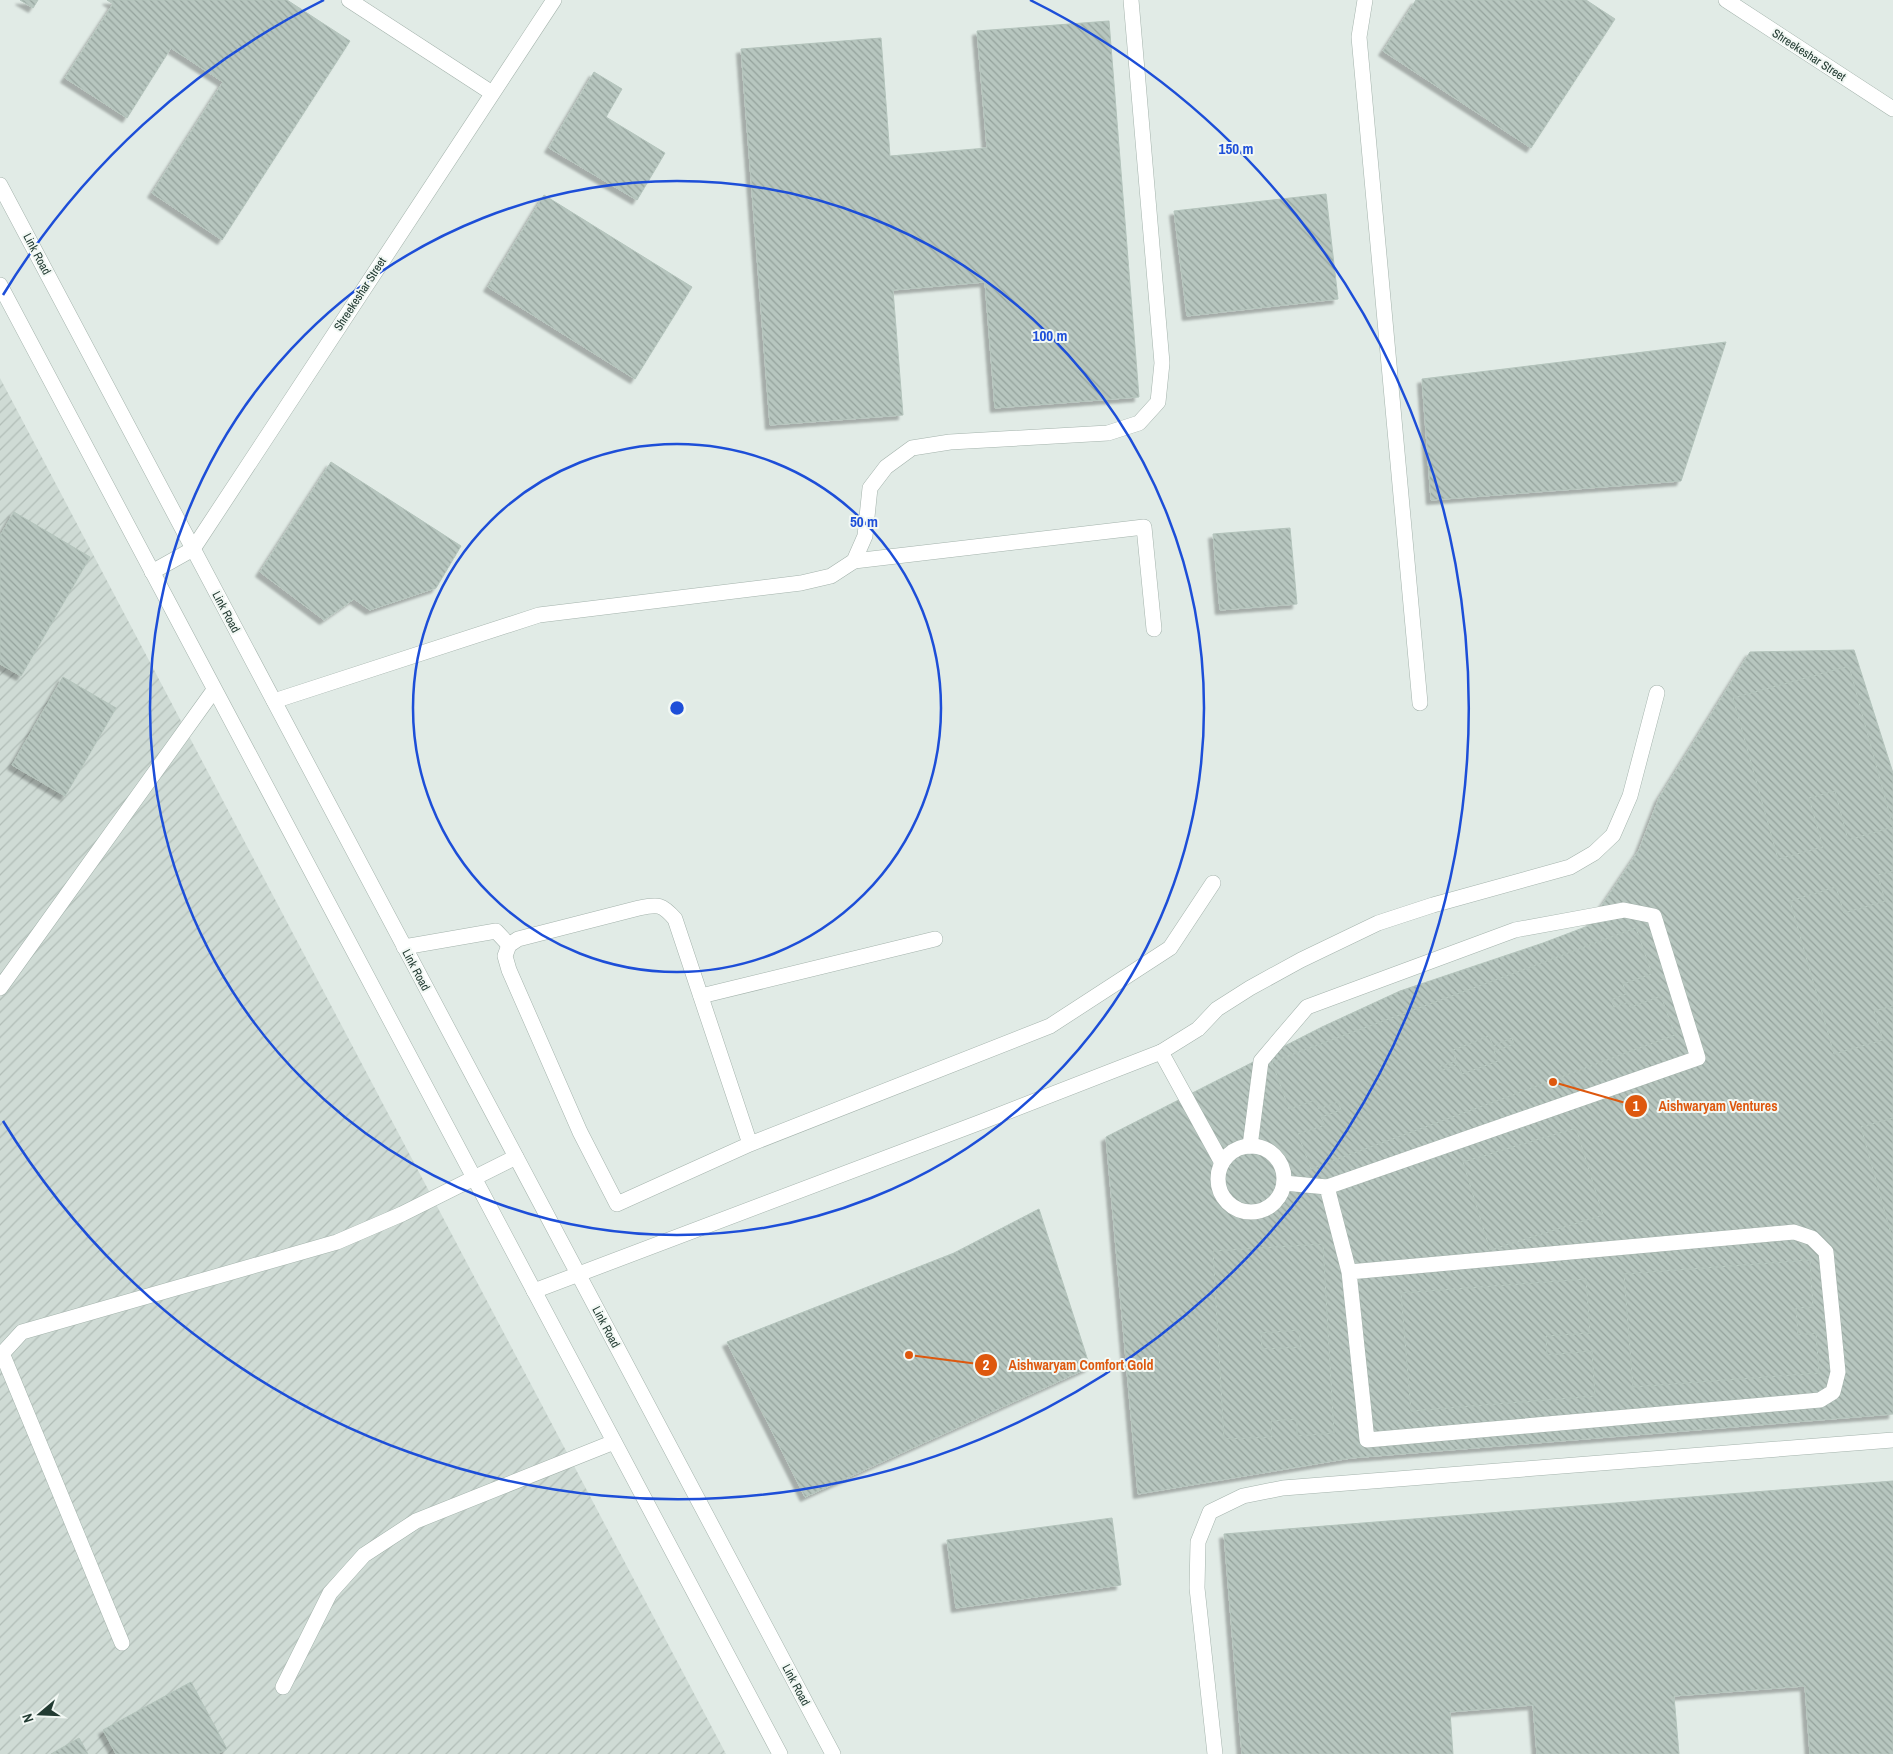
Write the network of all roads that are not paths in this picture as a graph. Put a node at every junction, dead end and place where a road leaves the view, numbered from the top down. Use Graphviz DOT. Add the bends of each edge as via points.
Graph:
graph roads {
  1 [pos="349,0"];
  2 [pos="554,0"];
  3 [pos="1131,0"];
  4 [pos="1365,0"];
  5 [pos="1726,0"];
  6 [pos="492,93"];
  7 [pos="1893,109"];
  8 [pos="0,185"];
  9 [pos="0,285"];
  10 [pos="193,549"];
  11 [pos="854,561"];
  12 [pos="152,572"];
  13 [pos="1154,629"];
  14 [pos="214,690"];
  15 [pos="1657,693"];
  16 [pos="274,701"];
  17 [pos="1420,703"];
  18 [pos="1213,883"];
  19 [pos="935,939"];
  20 [pos="509,945"];
  21 [pos="404,947"];
  22 [pos="0,988"];
  23 [pos="701,996"];
  24 [pos="1161,1052"];
  25 [pos="750,1144"];
  26 [pos="1250,1146"];
  27 [pos="516,1157"];
  28 [pos="1222,1163"];
  29 [pos="474,1178"];
  30 [pos="1284,1183"];
  31 [pos="1327,1187"];
  32 [pos="1349,1272"];
  33 [pos="578,1275"];
  34 [pos="534,1291"];
  35 [pos="1,1354"];
  36 [pos="1893,1440"];
  37 [pos="614,1442"];
  38 [pos="122,1644"];
  39 [pos="283,1687"];
  40 [pos="780,1754"];
  41 [pos="832,1754"];
  42 [pos="1215,1754"];
  1 -- 6 [label="street"];
  2 -- 6 [label="street, Shreekeshar Street"];
  3 -- 11 [label="street" via="1162,363 1158,402 1138,423 1108,433 950,442 912,448 886,467 870,488 864,536"];
  4 -- 17 [label="street" via="1359,37"];
  5 -- 7 [label="street, Shreekeshar Street"];
  6 -- 10 [label="street, Shreekeshar Street"];
  8 -- 10 [label="street, Link Road"];
  9 -- 12 [label="street"];
  10 -- 12 [label="street, Shreekeshar Street"];
  10 -- 16 [label="street, Link Road"];
  11 -- 13 [label="street" via="1144,527"];
  11 -- 16 [label="street" via="831,576 801,583 539,615"];
  12 -- 14 [label="street"];
  14 -- 22 [label="street"];
  14 -- 29 [label="street"];
  15 -- 24 [label="street" via="1630,796 1613,836 1594,853 1570,867 1378,923 1250,988 1217,1009 1198,1030"];
  16 -- 21 [label="street, Link Road"];
  18 -- 25 [label="street" via="1170,948 1050,1026"];
  19 -- 23 [label="street"];
  20 -- 21 [label="street" via="496,931"];
  20 -- 23 [label="street" via="518,939 654,905 666,908 675,919"];
  20 -- 25 [label="street" via="506,956 509,970 580,1132 617,1204"];
  21 -- 27 [label="street, Link Road"];
  23 -- 25 [label="street"];
  24 -- 28 [label="street"];
  24 -- 33 [label="street"];
  26 -- 28 [label="street" via="1238,1148"];
  26 -- 30 [label="street" via="1271,1152 1284,1172"];
  26 -- 31 [label="street" via="1261,1061 1307,1007 1515,930 1624,910 1654,916 1698,1058"];
  27 -- 29 [label="street"];
  27 -- 33 [label="street, Link Road"];
  28 -- 30 [label="street" via="1218,1173 1221,1194 1236,1209 1256,1212 1266,1208 1275,1202"];
  29 -- 34 [label="street"];
  29 -- 35 [label="street" via="337,1242 22,1332"];
  30 -- 31 [label="street"];
  31 -- 32 [label="street"];
  32 -- 32 [label="street" via="1367,1440 1820,1400 1833,1392 1838,1372 1826,1252 1812,1238 1794,1232"];
  33 -- 34 [label="street"];
  33 -- 41 [label="street, Link Road"];
  34 -- 37 [label="street"];
  35 -- 38 [label="street"];
  36 -- 42 [label="street" via="1292,1487 1243,1496 1210,1512 1198,1542 1197,1588"];
  37 -- 39 [label="street" via="416,1521 364,1555 330,1593"];
  37 -- 40 [label="street"];
}
